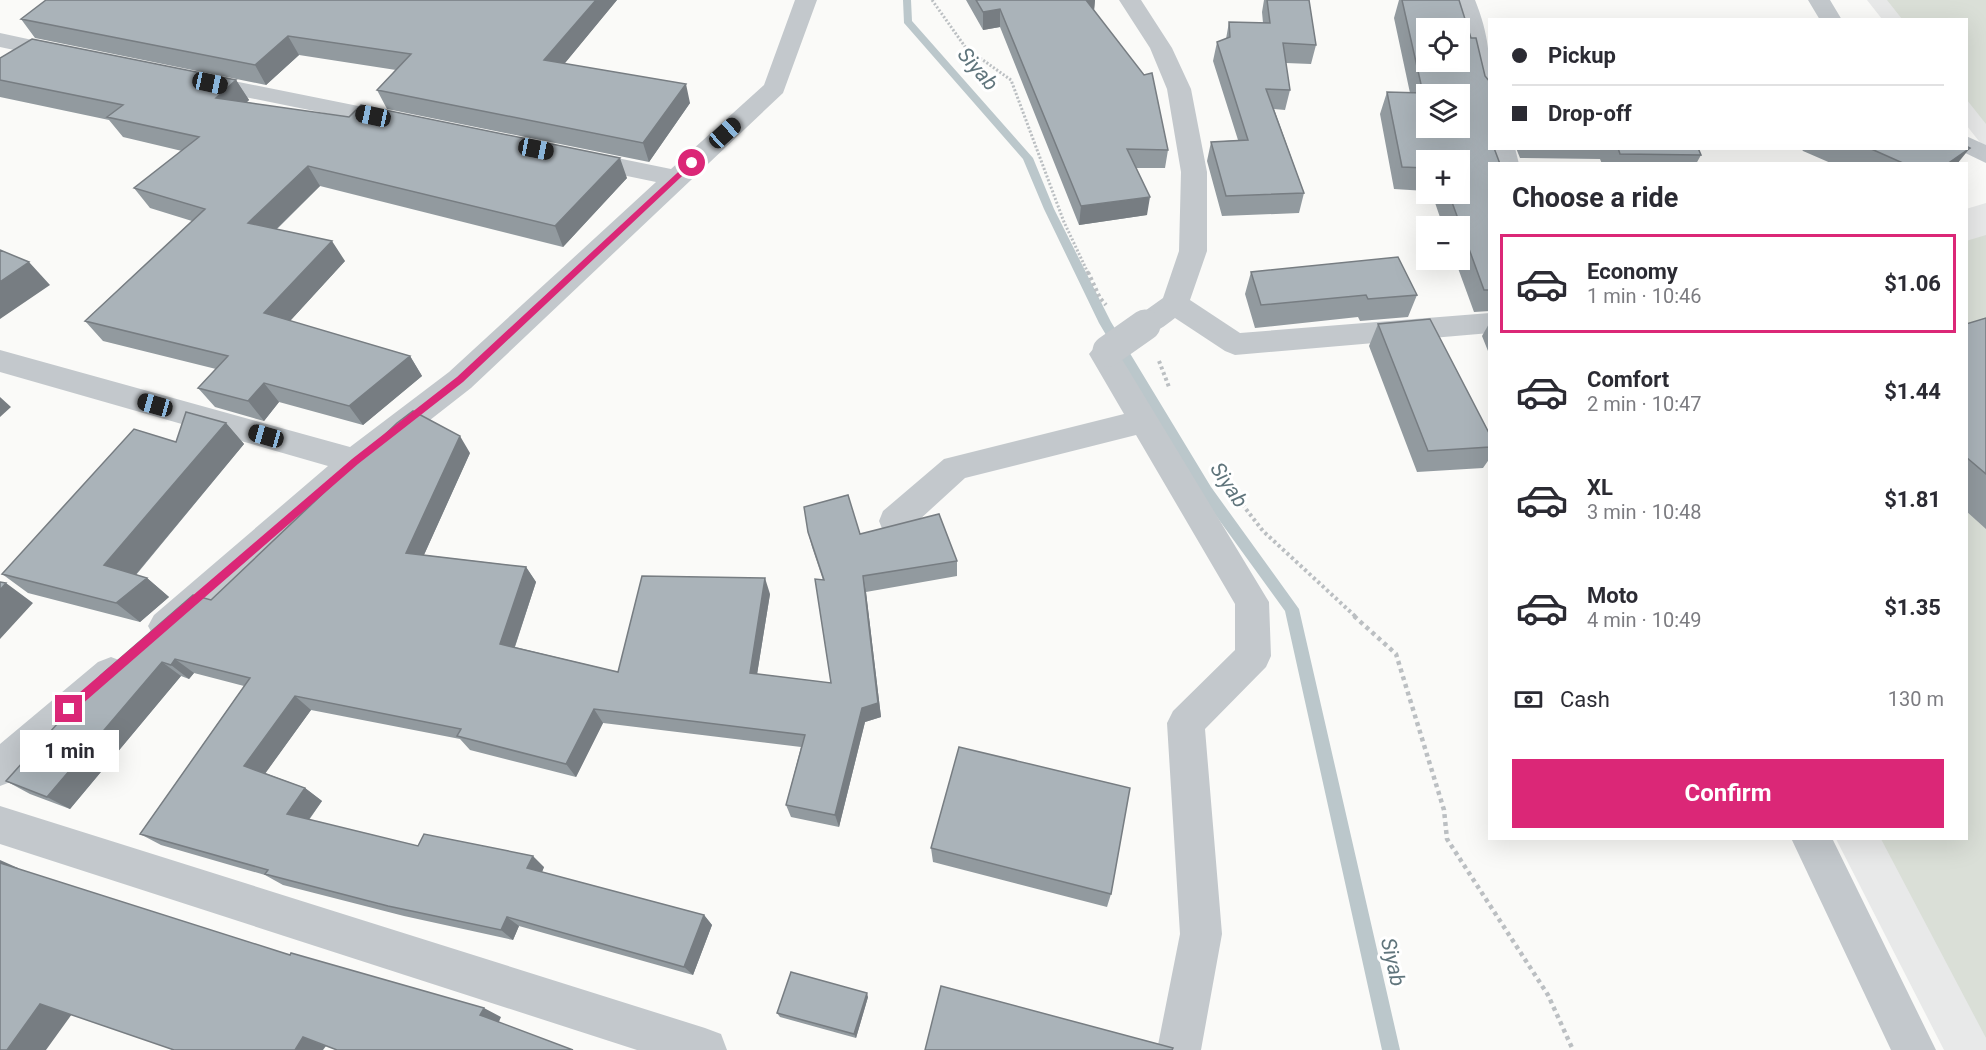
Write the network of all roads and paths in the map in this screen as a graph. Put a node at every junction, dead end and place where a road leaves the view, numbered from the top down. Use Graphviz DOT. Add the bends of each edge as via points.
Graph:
graph roads {
  1 [pos="806,0"];
  2 [pos="932,0"];
  3 [pos="1130,0"];
  4 [pos="1464,0"];
  5 [pos="1819,0"];
  6 [pos="1831,18"];
  7 [pos="0,40"];
  8 [pos="93,59"];
  9 [pos="175,76"];
  10 [pos="1488,89"];
  11 [pos="420,126"];
  12 [pos="1968,145"];
  13 [pos="548,152"];
  14 [pos="1986,155"];
  15 [pos="1986,164"];
  16 [pos="1968,173"];
  17 [pos="676,178"];
  18 [pos="1175,304"];
  19 [pos="1107,306"];
  20 [pos="1488,323"];
  21 [pos="1158,360"];
  22 [pos="0,361"];
  23 [pos="1171,392"];
  24 [pos="1144,421"];
  25 [pos="355,461"];
  26 [pos="1229,488"];
  27 [pos="895,521"];
  28 [pos="0,768"];
  29 [pos="0,825"];
  30 [pos="1812,840"];
  31 [pos="705,1050"];
  32 [pos="1179,1050"];
  33 [pos="1573,1050"];
  34 [pos="1914,1050"];
  1 -- 17 [label="street" via="774,88"];
  2 -- 19 [label="path" via="966,48 1011,80 1064,222"];
  3 -- 18 [label="street" via="1161,48 1179,89 1194,172 1193,252"];
  4 -- 10 [label="street"];
  5 -- 6 [label="street"];
  7 -- 8 [label="street"];
  9 -- 11 [label="street"];
  12 -- 14 [label="street"];
  13 -- 17 [label="street"];
  15 -- 16 [label="street"];
  17 -- 25 [label="street" via="460,380"];
  18 -- 20 [label="street" via="1234,344"];
  18 -- 24 [label="street, bridge" via="1104,354"];
  21 -- 23 [label="path"];
  22 -- 25 [label="street"];
  24 -- 27 [label="street" via="955,468"];
  24 -- 32 [label="street" via="1252,602 1253,656 1186,723 1201,934"];
  25 -- 28 [label="street"];
  26 -- 33 [label="path" via="1263,531 1396,654 1444,810 1447,839 1548,995"];
  29 -- 31 [label="street"];
  30 -- 34 [label="street"];
}
